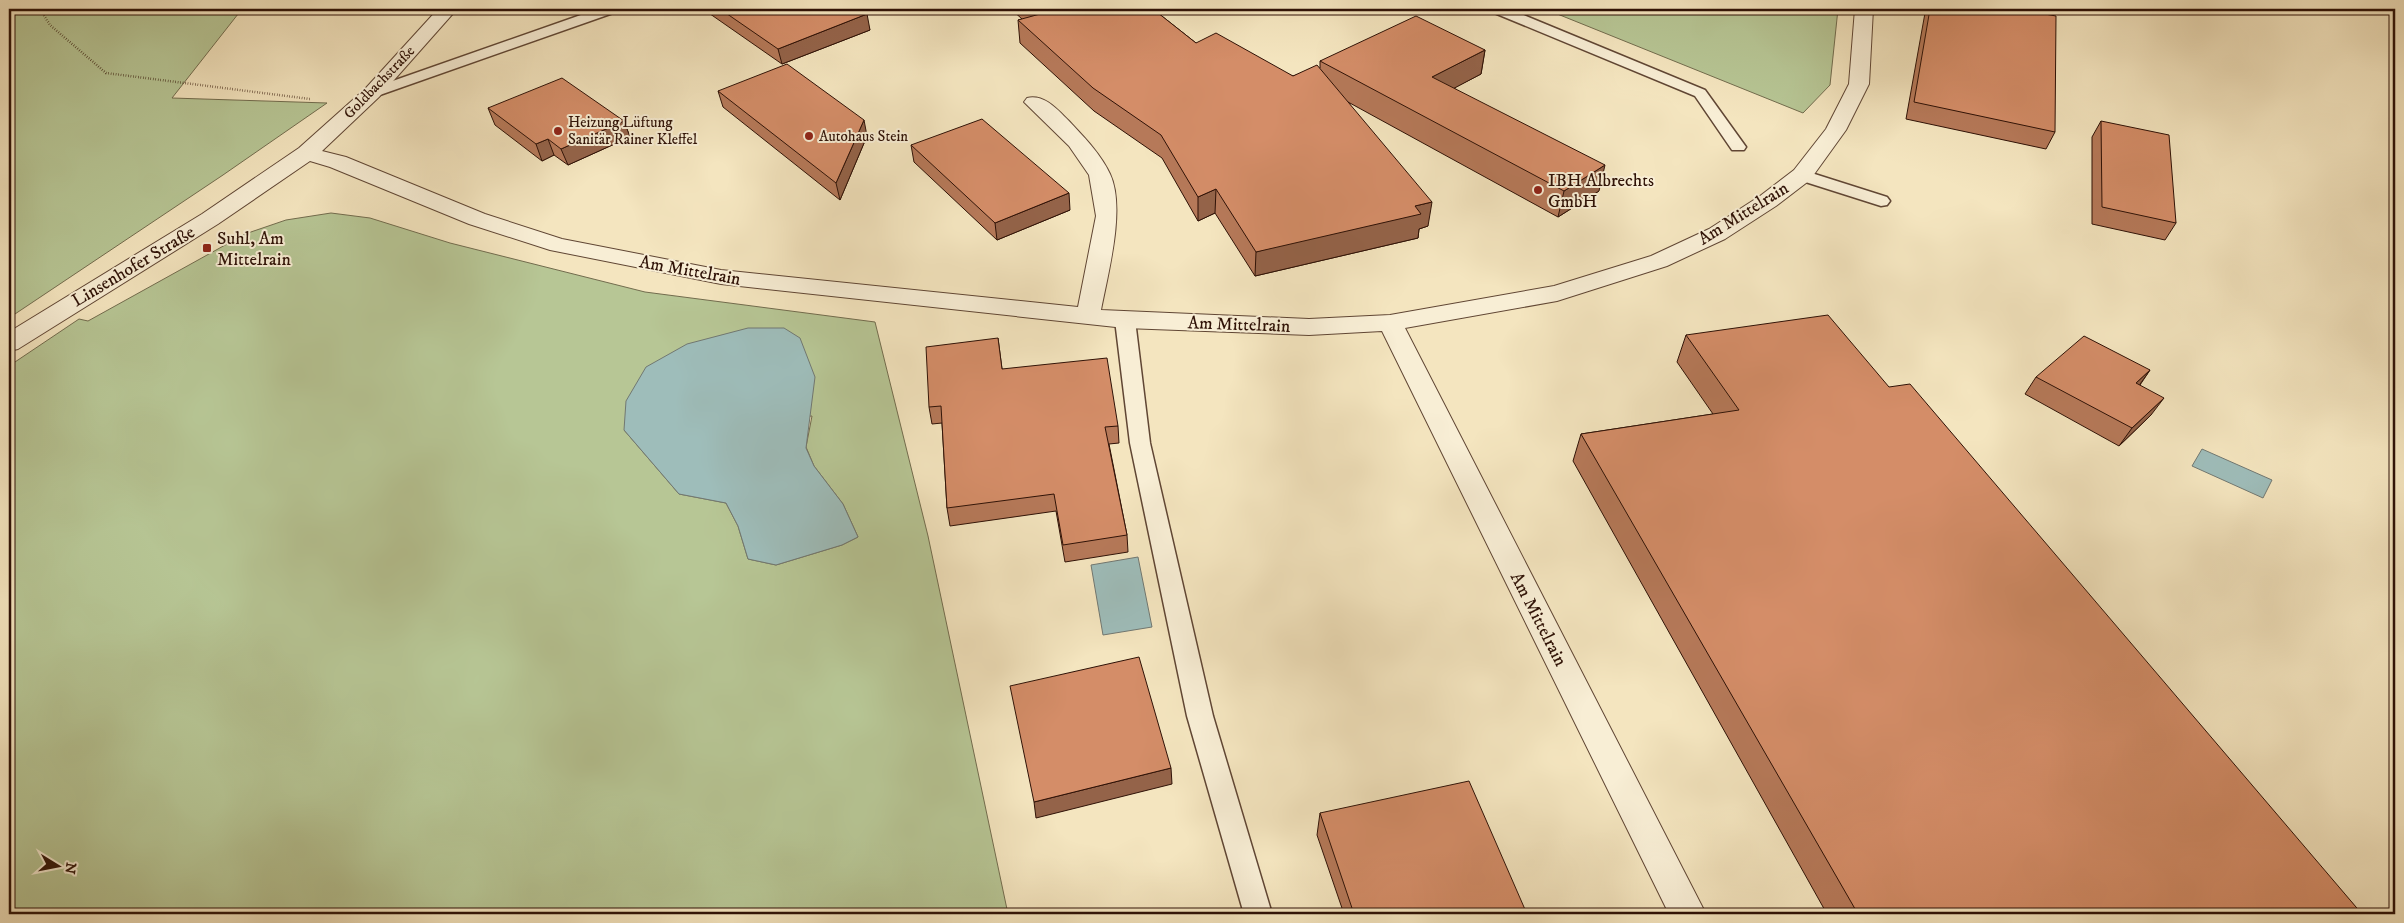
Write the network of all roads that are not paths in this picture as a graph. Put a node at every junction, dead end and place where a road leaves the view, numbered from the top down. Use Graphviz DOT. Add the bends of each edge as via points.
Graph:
graph roads {
  1 [pos="448,9"];
  2 [pos="611,9"];
  3 [pos="1497,9"];
  4 [pos="1864,9"];
  5 [pos="372,93"];
  6 [pos="1034,102"];
  7 [pos="1738,147"];
  8 [pos="307,153"];
  9 [pos="1802,175"];
  10 [pos="1881,202"];
  11 [pos="1088,316"];
  12 [pos="1125,320"];
  13 [pos="1390,323"];
  14 [pos="9,344"];
  15 [pos="1258,914"];
  16 [pos="1688,914"];
  1 -- 5 [label="street, Goldbachstraße"];
  2 -- 5 [label="lane"];
  3 -- 7 [label="lane" via="1700,93"];
  4 -- 9 [label="street, Am Mittelrain" via="1859,84 1836,130"];
  5 -- 8 [label="street, Goldbachstraße"];
  6 -- 11 [label="street" via="1077,142 1100,175 1108,216"];
  8 -- 11 [label="street, Am Mittelrain" via="338,162 478,219 558,245 721,277"];
  8 -- 14 [label="street, Linsenhofer Straße" via="210,219"];
  9 -- 10 [label="lane"];
  9 -- 13 [label="street, Am Mittelrain" via="1717,234 1659,261 1558,293"];
  11 -- 12 [label="street, Am Mittelrain"];
  12 -- 13 [label="street, Am Mittelrain" via="1309,327"];
  12 -- 15 [label="lane" via="1140,443 1196,696"];
  13 -- 16 [label="street, Am Mittelrain"];
}
